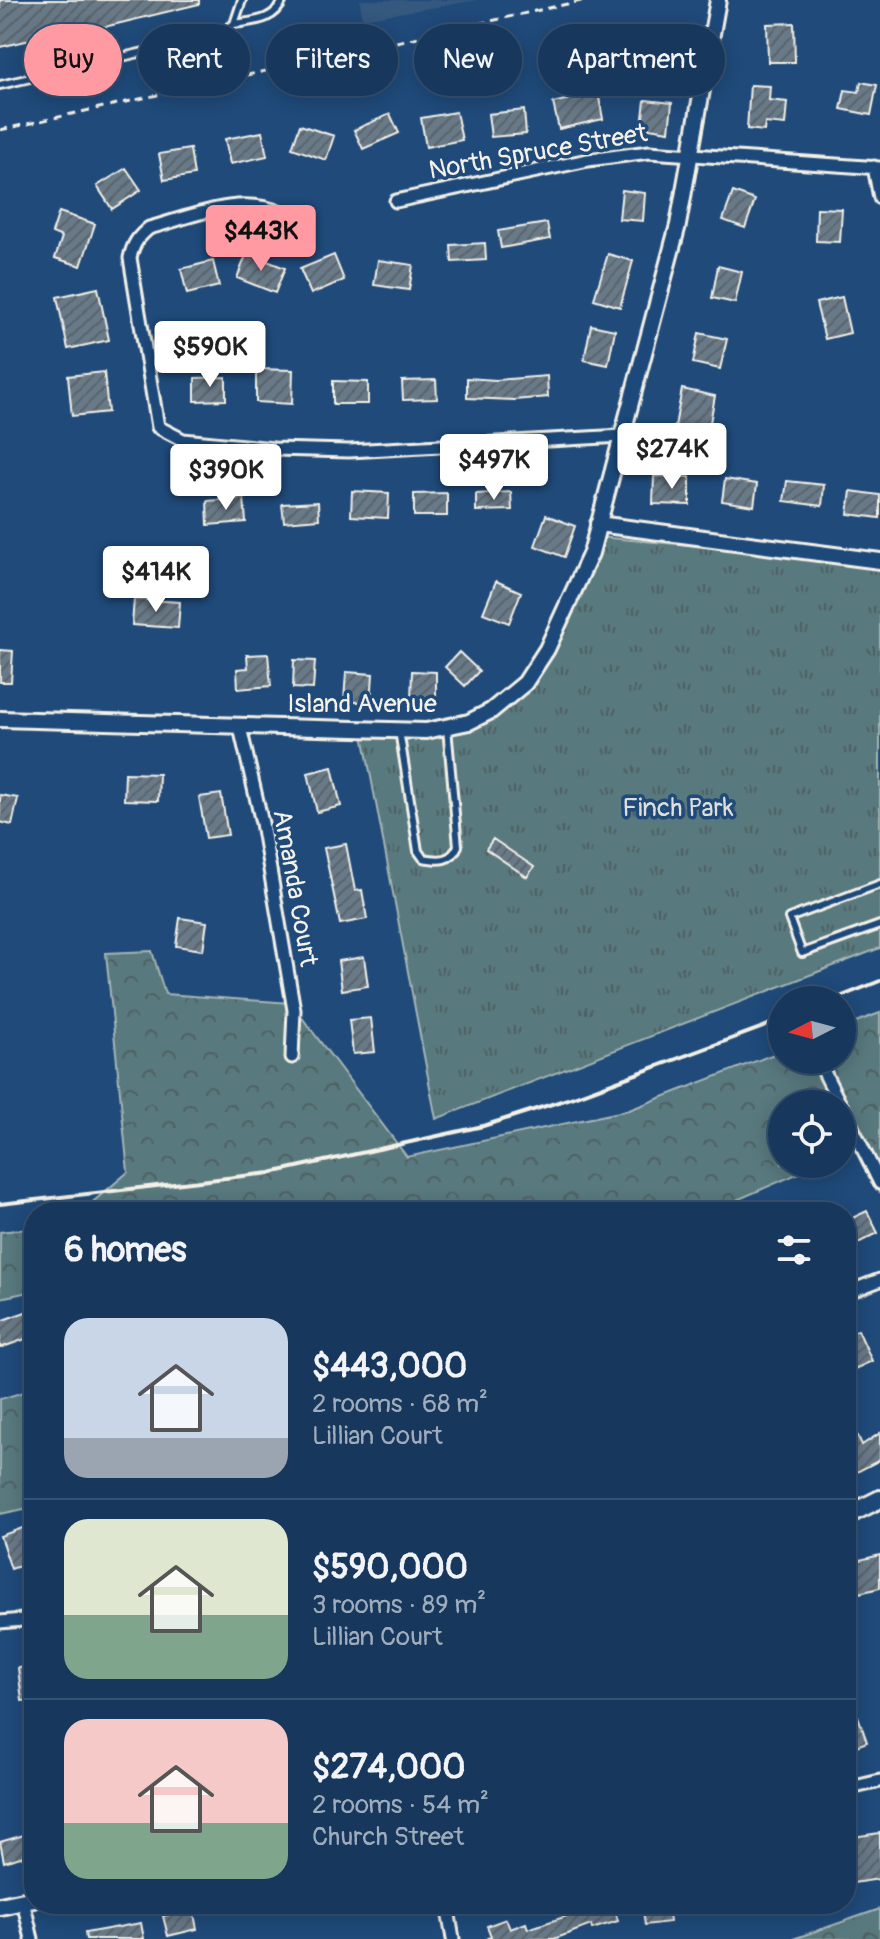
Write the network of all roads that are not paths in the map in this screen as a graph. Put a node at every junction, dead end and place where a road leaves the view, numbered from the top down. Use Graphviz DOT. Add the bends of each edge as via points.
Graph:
graph roads {
  1 [pos="242,0"];
  2 [pos="283,0"];
  3 [pos="718,0"];
  4 [pos="234,24"];
  5 [pos="138,53"];
  6 [pos="0,85"];
  7 [pos="691,153"];
  8 [pos="877,168"];
  9 [pos="880,198"];
  10 [pos="396,201"];
  11 [pos="281,213"];
  12 [pos="623,436"];
  13 [pos="598,524"];
  14 [pos="880,561"];
  15 [pos="0,719"];
  16 [pos="240,727"];
  17 [pos="447,728"];
  18 [pos="399,730"];
  19 [pos="880,884"];
  20 [pos="880,925"];
  21 [pos="292,1057"];
  22 [pos="856,1136"];
  23 [pos="880,1183"];
  24 [pos="880,1280"];
  25 [pos="856,1289"];
  26 [pos="880,1499"];
  27 [pos="856,1511"];
  28 [pos="24,1620"];
  29 [pos="0,1622"];
  30 [pos="880,1781"];
  31 [pos="856,1787"];
  32 [pos="24,1901"];
  33 [pos="0,1906"];
  34 [pos="30,1914"];
  35 [pos="449,1914"];
  36 [pos="32,1939"];
  37 [pos="453,1939"];
  1 -- 4 [label="lane"];
  2 -- 4 [label="lane" via="266,19"];
  3 -- 7 [label="street, Island Avenue"];
  5 -- 6 [label="lane"];
  7 -- 8 [label="street, North Spruce Street"];
  7 -- 10 [label="street, North Spruce Street" via="588,160"];
  7 -- 12 [label="street, Island Avenue" via="678,225"];
  8 -- 9 [label="street"];
  11 -- 12 [label="street" via="240,205 149,228 132,247 158,427 183,440 349,451"];
  12 -- 13 [label="street, Island Avenue"];
  13 -- 14 [label="street"];
  13 -- 17 [label="street, Island Avenue" via="591,553 537,668 509,699"];
  15 -- 16 [label="street, Island Avenue"];
  16 -- 18 [label="street, Island Avenue"];
  16 -- 21 [label="street, Amanda Court" via="294,1010"];
  17 -- 18 [label="street, Island Avenue"];
  17 -- 18 [label="lane" via="458,846 454,855 435,861 418,851"];
  19 -- 20 [label="lane" via="789,918 802,953"];
  22 -- 23 [label="street"];
  24 -- 25 [label="street"];
  26 -- 27 [label="main road"];
  28 -- 29 [label="street"];
  30 -- 31 [label="street"];
  32 -- 33 [label="main road"];
  34 -- 36 [label="street"];
  35 -- 37 [label="street"];
}
